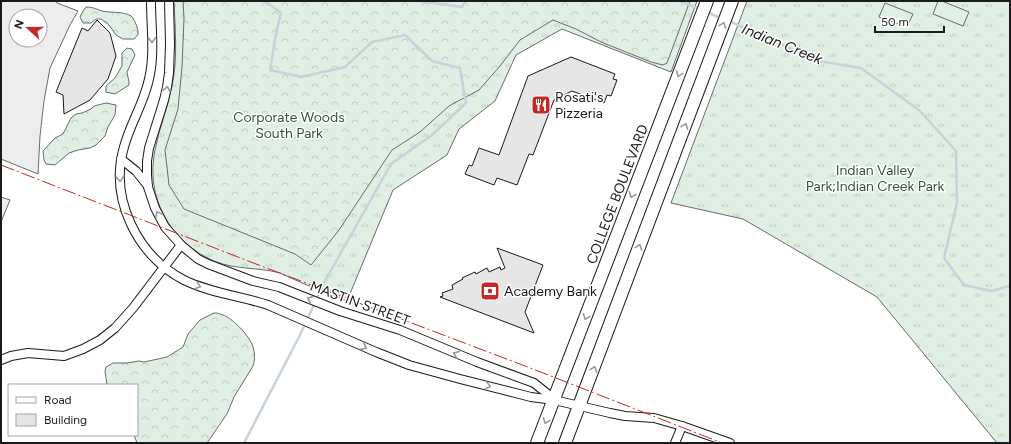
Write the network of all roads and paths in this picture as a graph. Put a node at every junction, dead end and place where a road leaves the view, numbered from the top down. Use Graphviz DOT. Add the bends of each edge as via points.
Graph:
graph roads {
  1 [pos="151,1"];
  2 [pos="169,1"];
  3 [pos="707,1"];
  4 [pos="732,1"];
  5 [pos="121,159"];
  6 [pos="148,187"];
  7 [pos="181,246"];
  8 [pos="165,267"];
  9 [pos="1,360"];
  10 [pos="554,400"];
  11 [pos="580,406"];
  12 [pos="682,426"];
  13 [pos="537,443"];
  14 [pos="565,443"];
  15 [pos="675,443"];
  16 [pos="730,443"];
  1 -- 5 [label="street, MASTIN STREET, one-way" via="151,69 146,92"];
  6 -- 2 [label="street, one-way" via="149,148 164,100 169,73"];
  3 -- 10 [label="main road, COLLEGE BOULEVARD, one-way"];
  11 -- 4 [label="main road, one-way"];
  5 -- 6 [label="street" via="136,171"];
  5 -- 8 [label="street, MASTIN STREET, one-way" via="120,182 129,220 141,243"];
  7 -- 6 [label="street, MASTIN STREET, one-way" via="160,219"];
  7 -- 8 [label="street"];
  10 -- 7 [label="street, MASTIN STREET, one-way" via="534,384 400,330 208,264"];
  8 -- 9 [label="street" via="133,308 100,340 64,356 28,353"];
  8 -- 10 [label="street, MASTIN STREET, one-way" via="194,285 268,305 409,365 531,397"];
  10 -- 11 [label="street, MASTIN STREET"];
  10 -- 13 [label="main road, COLLEGE BOULEVARD, one-way"];
  11 -- 12 [label="street, MASTIN STREET" via="625,416 654,418"];
  11 -- 14 [label="main road"];
  12 -- 15 [label="street"];
  12 -- 16 [label="street, MASTIN STREET"];
}
